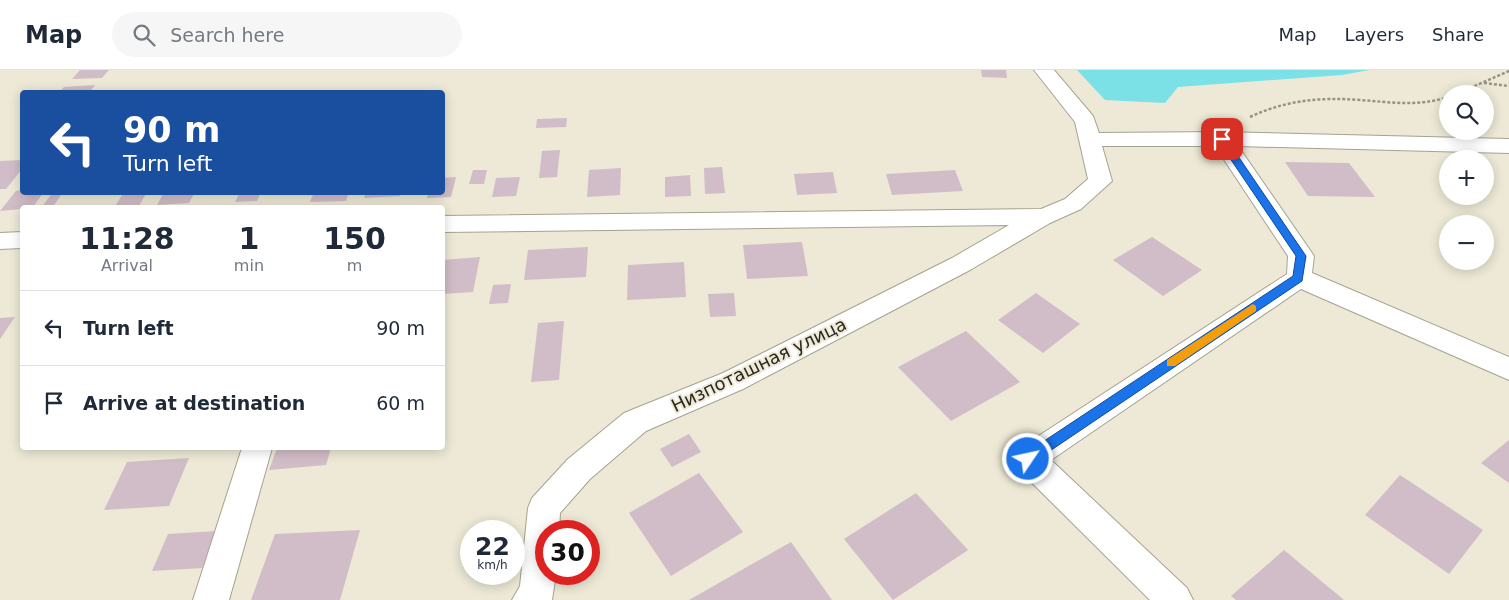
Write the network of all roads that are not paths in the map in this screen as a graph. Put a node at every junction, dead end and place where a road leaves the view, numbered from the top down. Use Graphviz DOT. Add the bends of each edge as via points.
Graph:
graph roads {
  1 [pos="1044,70"];
  2 [pos="1088,131"];
  3 [pos="1222,139"];
  4 [pos="1506,150"];
  5 [pos="1043,218"];
  6 [pos="445,224"];
  7 [pos="20,240"];
  8 [pos="0,241"];
  9 [pos="1299,278"];
  10 [pos="1509,369"];
  11 [pos="256,450"];
  12 [pos="536,598"];
  13 [pos="211,600"];
  14 [pos="1175,600"];
  1 -- 2 [label="street"];
  2 -- 3 [label="street"];
  2 -- 5 [label="street, Низпоташная улица" via="1100,181 1073,204"];
  3 -- 4 [label="street"];
  3 -- 9 [label="street" via="1301,256"];
  5 -- 6 [label="street, Низпоташная улица"];
  5 -- 12 [label="street, Низпоташная улица" via="961,264 733,381 635,422 579,470 544,508"];
  7 -- 8 [label="street"];
  9 -- 10 [label="street"];
  9 -- 14 [label="street" via="1028,459"];
  11 -- 13 [label="street"];
}
